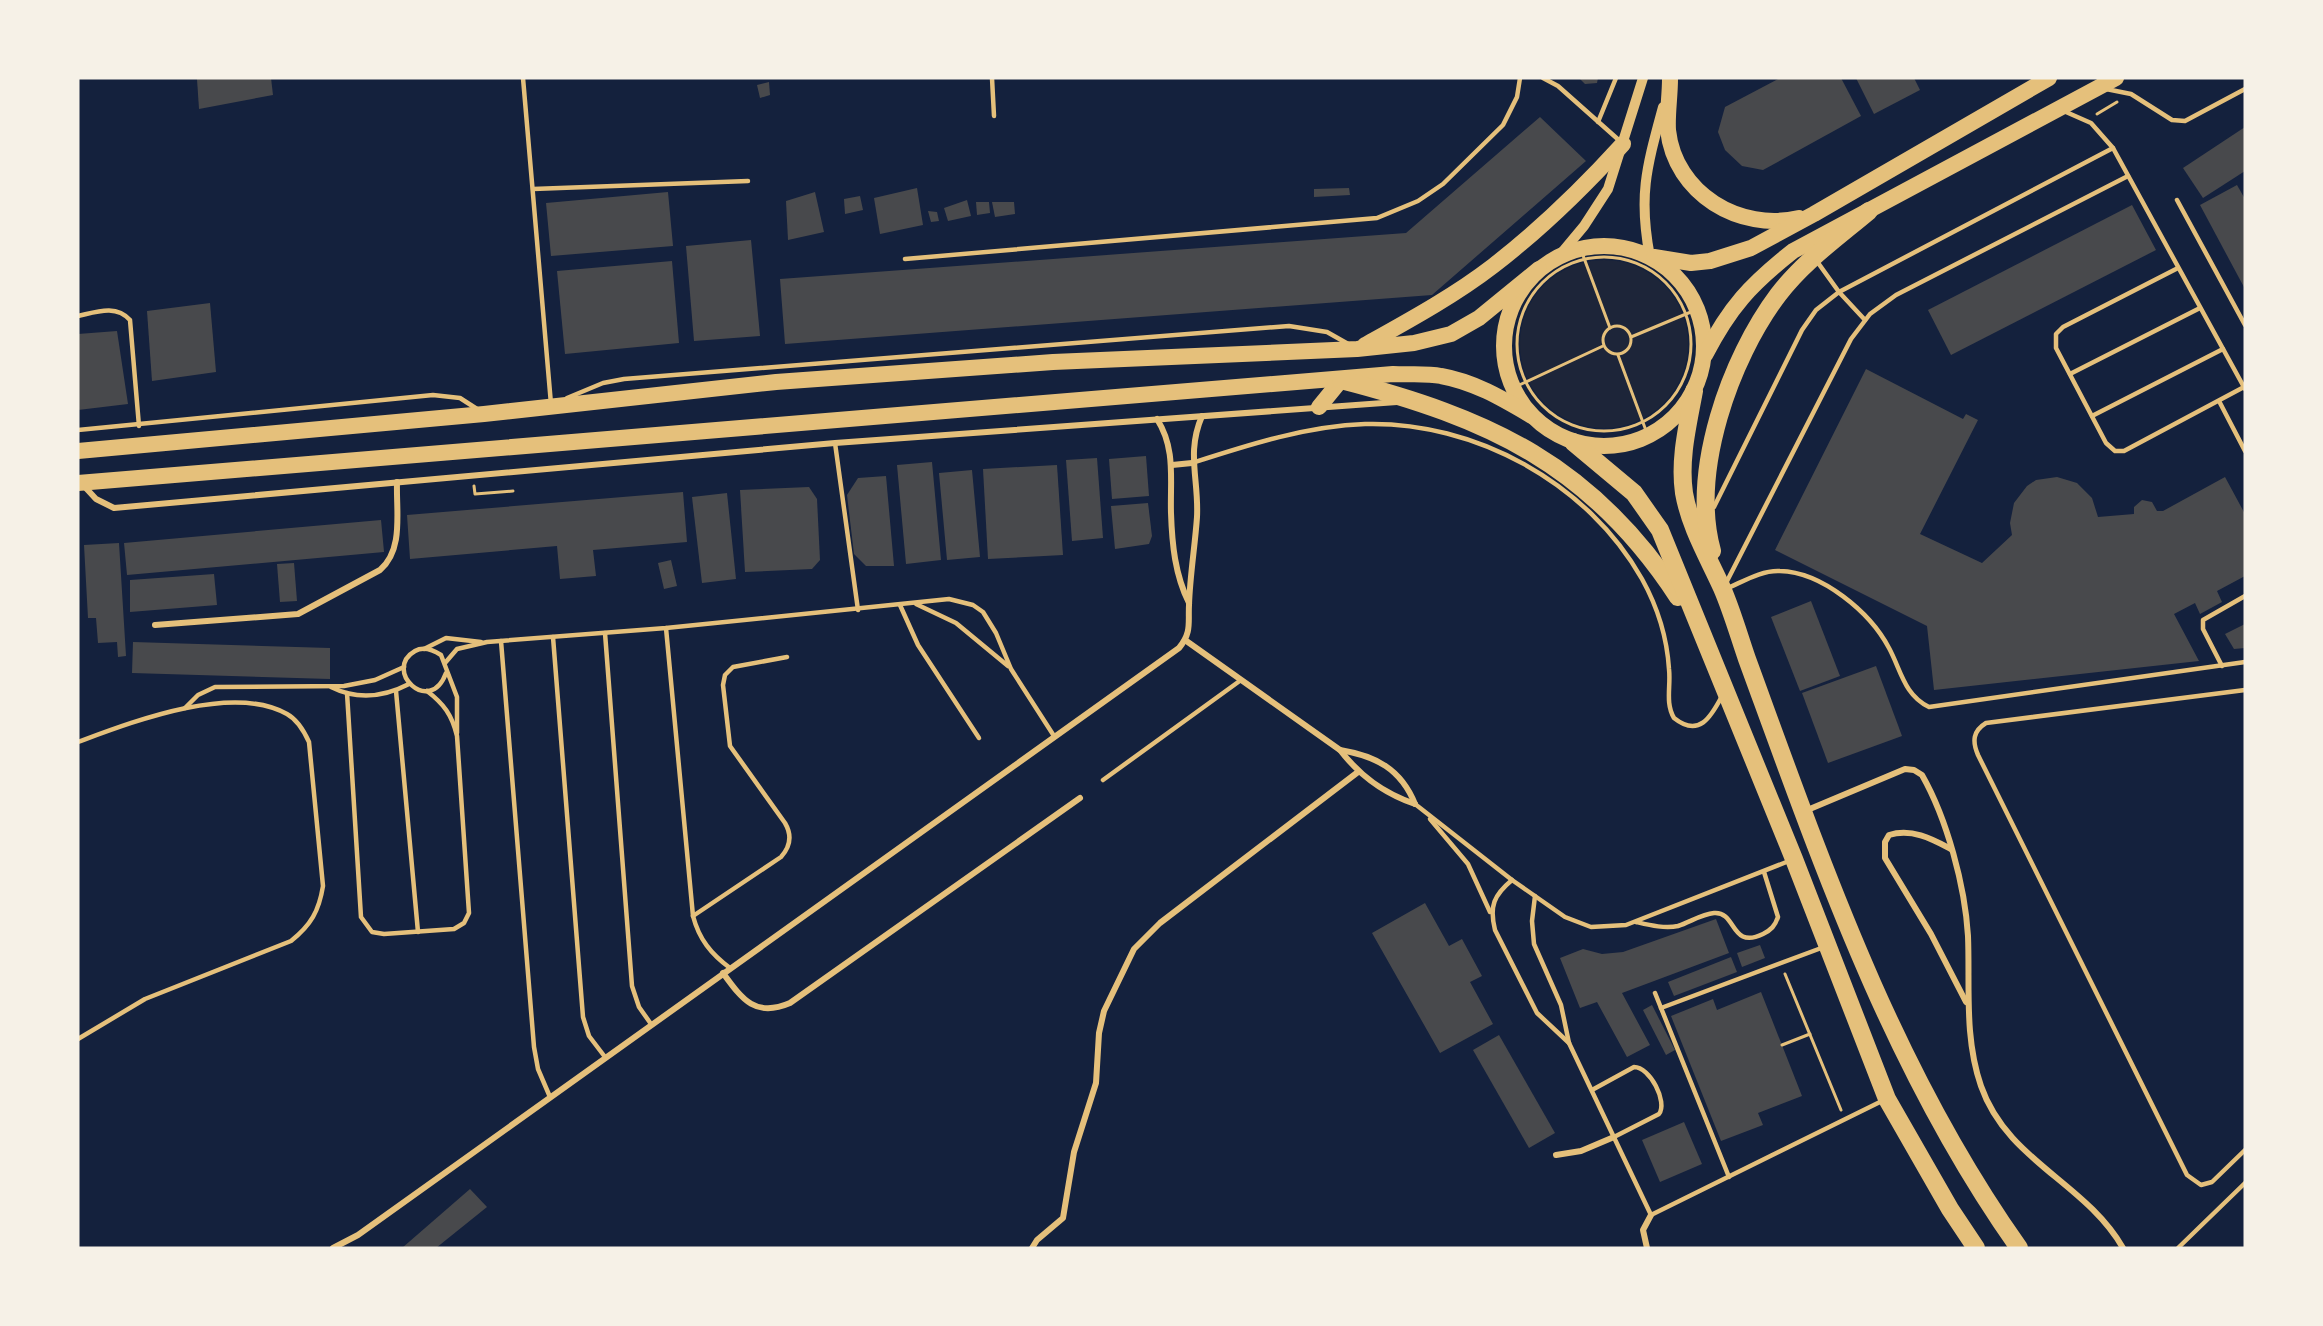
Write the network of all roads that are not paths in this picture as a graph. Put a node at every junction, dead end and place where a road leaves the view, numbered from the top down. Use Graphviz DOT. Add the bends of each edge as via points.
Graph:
graph roads {
  1 [pos="523,78"];
  2 [pos="992,78"];
  3 [pos="1520,78"];
  4 [pos="1543,78"];
  5 [pos="1616,78"];
  6 [pos="1642,78"];
  7 [pos="1670,78"];
  8 [pos="2047,78"];
  9 [pos="2116,78"];
  10 [pos="2097,88"];
  11 [pos="2245,89"];
  12 [pos="2056,110"];
  13 [pos="994,116"];
  14 [pos="1598,122"];
  15 [pos="1623,144"];
  16 [pos="2113,148"];
  17 [pos="2128,176"];
  18 [pos="748,181"];
  19 [pos="533,189"];
  20 [pos="2177,200"];
  21 [pos="1869,211"];
  22 [pos="1814,214"];
  23 [pos="1559,256"];
  24 [pos="1650,257"];
  25 [pos="1815,258"];
  26 [pos="905,259"];
  27 [pos="2178,268"];
  28 [pos="1539,269"];
  29 [pos="1839,292"];
  30 [pos="2200,308"];
  31 [pos="78,316"];
  32 [pos="1865,320"];
  33 [pos="2245,325"];
  34 [pos="2223,348"];
  35 [pos="1357,349"];
  36 [pos="1704,356"];
  37 [pos="2070,375"];
  38 [pos="1341,380"];
  39 [pos="2244,388"];
  40 [pos="1694,391"];
  41 [pos="2218,400"];
  42 [pos="1418,401"];
  43 [pos="551,404"];
  44 [pos="1319,407"];
  45 [pos="484,414"];
  46 [pos="1202,416"];
  47 [pos="1532,416"];
  48 [pos="2092,416"];
  49 [pos="1157,419"];
  50 [pos="139,426"];
  51 [pos="78,430"];
  52 [pos="1573,442"];
  53 [pos="835,443"];
  54 [pos="78,451"];
  55 [pos="2245,451"];
  56 [pos="1192,462"];
  57 [pos="1172,465"];
  58 [pos="397,482"];
  59 [pos="79,485"];
  60 [pos="1707,521"];
  61 [pos="1722,590"];
  62 [pos="2245,596"];
  63 [pos="914,603"];
  64 [pos="1189,604"];
  65 [pos="900,605"];
  66 [pos="858,610"];
  67 [pos="155,626"];
  68 [pos="666,628"];
  69 [pos="605,633"];
  70 [pos="1701,633"];
  71 [pos="553,637"];
  72 [pos="1185,640"];
  73 [pos="501,641"];
  74 [pos="487,642"];
  75 [pos="424,649"];
  76 [pos="787,657"];
  77 [pos="2245,662"];
  78 [pos="445,663"];
  79 [pos="2222,666"];
  80 [pos="404,667"];
  81 [pos="1011,669"];
  82 [pos="446,673"];
  83 [pos="1241,680"];
  84 [pos="409,684"];
  85 [pos="328,686"];
  86 [pos="2245,690"];
  87 [pos="396,691"];
  88 [pos="427,691"];
  89 [pos="1724,691"];
  90 [pos="347,693"];
  91 [pos="184,708"];
  92 [pos="457,736"];
  93 [pos="1054,736"];
  94 [pos="979,738"];
  95 [pos="78,742"];
  96 [pos="1340,750"];
  97 [pos="1358,772"];
  98 [pos="1103,780"];
  99 [pos="1080,798"];
  100 [pos="1415,804"];
  101 [pos="1421,808"];
  102 [pos="1803,812"];
  103 [pos="1952,850"];
  104 [pos="1794,859"];
  105 [pos="1764,872"];
  106 [pos="1512,880"];
  107 [pos="1535,896"];
  108 [pos="693,916"];
  109 [pos="1492,917"];
  110 [pos="1634,922"];
  111 [pos="418,932"];
  112 [pos="1827,946"];
  113 [pos="730,968"];
  114 [pos="723,973"];
  115 [pos="1655,993"];
  116 [pos="1967,1004"];
  117 [pos="1661,1008"];
  118 [pos="651,1024"];
  119 [pos="78,1039"];
  120 [pos="1569,1043"];
  121 [pos="605,1057"];
  122 [pos="1592,1090"];
  123 [pos="550,1097"];
  124 [pos="1887,1099"];
  125 [pos="1614,1137"];
  126 [pos="2245,1150"];
  127 [pos="1556,1155"];
  128 [pos="1729,1177"];
  129 [pos="2245,1183"];
  130 [pos="1651,1215"];
  131 [pos="333,1248"];
  132 [pos="1032,1248"];
  133 [pos="1647,1248"];
  134 [pos="1976,1248"];
  135 [pos="2019,1248"];
  136 [pos="2123,1248"];
  137 [pos="2178,1248"];
  1 -- 19 [label="lane"];
  2 -- 13 [label="lane"];
  3 -- 26 [label="lane" via="1518,97 1503,125 1431,194 1384,216"];
  4 -- 14 [label="lane" via="1558,86"];
  5 -- 14 [label="lane"];
  6 -- 15 [label="street"];
  7 -- 22 [label="highway" via="1668,130 1672,148 1680,168 1702,195 1734,214 1763,221"];
  7 -- 24 [label="street" via="1648,163 1644,196 1643,221"];
  8 -- 22 [label="highway"];
  9 -- 10 [label="highway"];
  10 -- 11 [label="lane" via="2131,94 2172,120 2185,121"];
  10 -- 12 [label="highway"];
  12 -- 16 [label="lane" via="2086,121"];
  12 -- 21 [label="highway"];
  14 -- 15 [label="lane"];
  15 -- 23 [label="street" via="1608,189"];
  15 -- 35 [label="highway" via="1539,228 1492,267"];
  16 -- 17 [label="lane"];
  16 -- 29 [label="lane"];
  17 -- 27 [label="lane"];
  17 -- 32 [label="lane" via="1896,295"];
  18 -- 19 [label="lane"];
  19 -- 43 [label="lane"];
  20 -- 33 [label="lane"];
  21 -- 25 [label="highway"];
  21 -- 36 [label="highway" via="1793,251 1762,275 1726,315"];
  22 -- 24 [label="highway" via="1732,256 1691,263"];
  23 -- 24 [label="highway" via="1616,247"];
  23 -- 28 [label="highway"];
  24 -- 36 [label="highway" via="1670,270 1686,288 1692,312 1704,332"];
  25 -- 29 [label="lane"];
  25 -- 60 [label="highway" via="1778,294 1735,369 1712,450"];
  27 -- 30 [label="lane"];
  27 -- 37 [label="lane" via="2059,330 2055,343"];
  28 -- 35 [label="highway" via="1479,318 1451,334 1414,343"];
  28 -- 47 [label="highway" via="1517,297 1505,329 1504,353"];
  29 -- 32 [label="lane"];
  29 -- 60 [label="lane" via="1815,310 1802,330"];
  30 -- 34 [label="lane"];
  30 -- 37 [label="lane"];
  31 -- 50 [label="lane" via="111,310 130,320"];
  32 -- 61 [label="lane" via="1851,339"];
  34 -- 39 [label="lane"];
  34 -- 48 [label="lane"];
  35 -- 43 [label="highway" via="1041,363 776,382"];
  35 -- 43 [label="lane" via="1327,332 1289,326 624,378"];
  36 -- 40 [label="highway"];
  37 -- 48 [label="lane"];
  38 -- 42 [label="highway"];
  38 -- 44 [label="highway"];
  38 -- 47 [label="highway" via="1393,374 1440,376 1493,393"];
  38 -- 59 [label="highway"];
  39 -- 41 [label="lane"];
  40 -- 52 [label="highway" via="1668,425 1646,429 1623,445"];
  40 -- 61 [label="highway" via="1686,433 1684,493 1696,536"];
  41 -- 48 [label="lane" via="2119,452 2110,448"];
  41 -- 55 [label="lane"];
  42 -- 44 [label="street"];
  42 -- 70 [label="highway" via="1458,415 1546,459 1584,488 1620,521 1656,563"];
  43 -- 45 [label="highway"];
  44 -- 46 [label="street"];
  45 -- 50 [label="lane" via="460,398 433,395"];
  45 -- 54 [label="highway"];
  46 -- 49 [label="street"];
  46 -- 56 [label="street"];
  47 -- 52 [label="highway"];
  49 -- 53 [label="street"];
  49 -- 57 [label="street" via="1167,438"];
  50 -- 51 [label="lane"];
  52 -- 70 [label="highway" via="1634,493 1660,530"];
  53 -- 58 [label="street"];
  53 -- 66 [label="lane"];
  56 -- 57 [label="street"];
  56 -- 64 [label="street" via="1197,518"];
  56 -- 89 [label="lane" via="1286,436 1365,424 1438,432 1509,456 1553,482 1591,514 1642,578 1665,638 1670,669 1669,702 1674,718 1690,726 1706,721"];
  57 -- 64 [label="street" via="1174,551 1178,578"];
  58 -- 59 [label="street" via="114,508"];
  58 -- 67 [label="street" via="396,548 391,561 380,570 298,614"];
  60 -- 61 [label="highway"];
  61 -- 79 [label="lane" via="1761,573 1779,571 1797,573 1847,599 1880,631 1907,688 1915,700 1929,707"];
  61 -- 102 [label="highway"];
  62 -- 79 [label="lane" via="2203,620 2203,629"];
  63 -- 65 [label="lane"];
  63 -- 81 [label="lane" via="956,623"];
  63 -- 81 [label="lane" via="949,599 973,605 990,622"];
  64 -- 72 [label="street" via="1191,622"];
  65 -- 66 [label="lane"];
  65 -- 94 [label="lane" via="918,645"];
  66 -- 68 [label="lane"];
  68 -- 69 [label="lane"];
  68 -- 108 [label="lane"];
  69 -- 71 [label="lane"];
  69 -- 118 [label="lane" via="632,986 639,1007"];
  70 -- 89 [label="highway"];
  71 -- 73 [label="lane"];
  71 -- 121 [label="lane" via="583,1017 588,1036"];
  72 -- 83 [label="street"];
  72 -- 93 [label="street"];
  73 -- 74 [label="lane"];
  73 -- 123 [label="lane" via="534,1047"];
  74 -- 75 [label="lane" via="446,638"];
  74 -- 78 [label="lane" via="457,649"];
  75 -- 78 [label="lane" via="441,655"];
  75 -- 80 [label="lane" via="415,651"];
  76 -- 108 [label="lane" via="734,667 725,675 723,686 730,746 785,823 789,844 781,857"];
  77 -- 79 [label="lane"];
  78 -- 82 [label="lane"];
  80 -- 84 [label="lane"];
  80 -- 85 [label="lane" via="368,682"];
  81 -- 93 [label="lane"];
  82 -- 88 [label="lane" via="443,682"];
  82 -- 92 [label="lane" via="457,697"];
  83 -- 96 [label="street"];
  83 -- 98 [label="lane"];
  84 -- 87 [label="lane"];
  84 -- 88 [label="lane"];
  85 -- 90 [label="lane"];
  85 -- 91 [label="lane" via="223,686 198,695"];
  86 -- 126 [label="lane" via="1986,723 1975,733 1974,740 2187,1175 2201,1185 2212,1182"];
  87 -- 90 [label="lane" via="367,696"];
  87 -- 111 [label="lane"];
  88 -- 92 [label="lane" via="447,710"];
  89 -- 104 [label="highway"];
  90 -- 111 [label="lane" via="363,923 378,934"];
  91 -- 95 [label="lane" via="155,714"];
  91 -- 119 [label="lane" via="233,703 272,708 301,727 312,760 323,886 319,908 308,927 291,941 145,999"];
  92 -- 111 [label="lane" via="469,913 459,927"];
  93 -- 113 [label="street"];
  96 -- 97 [label="street"];
  96 -- 100 [label="street" via="1363,754 1385,764 1403,781"];
  97 -- 100 [label="street" via="1379,788"];
  97 -- 132 [label="street" via="1160,923 1134,949 1101,1022 1096,1083 1074,1152 1063,1218"];
  99 -- 114 [label="street" via="790,1003 757,1007 738,993"];
  100 -- 101 [label="lane"];
  101 -- 106 [label="lane"];
  101 -- 109 [label="lane" via="1468,864"];
  102 -- 103 [label="street" via="1905,769 1914,770 1926,783"];
  102 -- 135 [label="highway" via="1860,957 1906,1059 1943,1131"];
  103 -- 116 [label="street" via="1968,936"];
  103 -- 116 [label="street" via="1927,837 1900,831 1889,835 1883,850"];
  104 -- 105 [label="lane"];
  104 -- 112 [label="highway"];
  105 -- 110 [label="lane"];
  105 -- 110 [label="lane" via="1778,917 1772,929 1762,935 1745,938 1724,915 1716,913 1673,927"];
  106 -- 107 [label="lane"];
  106 -- 109 [label="lane" via="1498,892 1491,907"];
  107 -- 110 [label="lane" via="1565,917 1591,927"];
  107 -- 120 [label="lane" via="1534,944 1561,1005"];
  108 -- 113 [label="lane" via="708,949"];
  109 -- 120 [label="lane" via="1532,1004"];
  112 -- 117 [label="lane"];
  112 -- 124 [label="highway"];
  113 -- 114 [label="street"];
  114 -- 118 [label="street"];
  115 -- 117 [label="lane"];
  116 -- 136 [label="street" via="1980,1083 1996,1118 2020,1148 2095,1209"];
  117 -- 128 [label="lane"];
  118 -- 121 [label="street"];
  120 -- 122 [label="lane"];
  121 -- 123 [label="street"];
  122 -- 125 [label="lane"];
  122 -- 125 [label="lane" via="1641,1067 1662,1100 1659,1114"];
  123 -- 131 [label="street" via="358,1235"];
  124 -- 128 [label="lane"];
  124 -- 134 [label="highway"];
  125 -- 127 [label="street" via="1581,1151"];
  125 -- 130 [label="lane"];
  128 -- 130 [label="lane"];
  129 -- 137 [label="lane"];
  130 -- 133 [label="street" via="1643,1230"];
}
